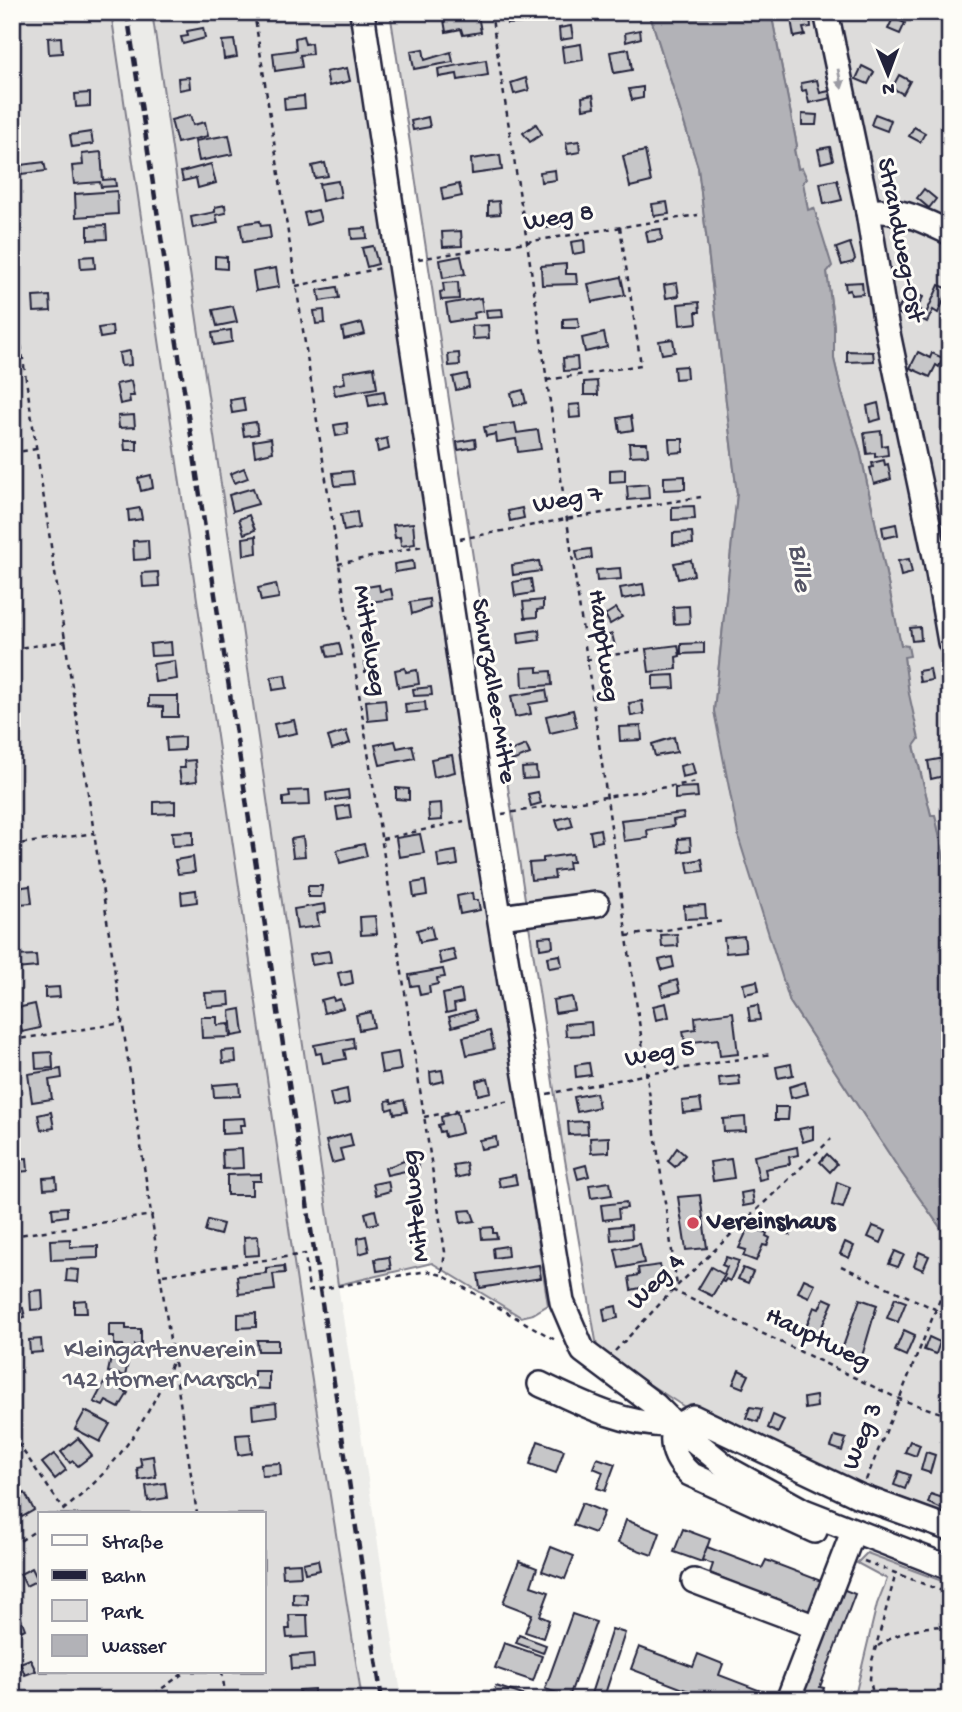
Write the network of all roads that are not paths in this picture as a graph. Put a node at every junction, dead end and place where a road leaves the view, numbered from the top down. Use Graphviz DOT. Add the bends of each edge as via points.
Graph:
graph roads {
  1 [pos="362,12"];
  2 [pos="826,12"];
  3 [pos="868,212"];
  4 [pos="950,233"];
  5 [pos="943,560"];
  6 [pos="950,642"];
  7 [pos="597,904"];
  8 [pos="500,917"];
  9 [pos="540,1384"];
  10 [pos="675,1425"];
  11 [pos="950,1529"];
  12 [pos="848,1543"];
  13 [pos="950,1568"];
  14 [pos="694,1581"];
  15 [pos="816,1627"];
  16 [pos="788,1700"];
  1 -- 8 [label="street, Schurzallee-Mitte"];
  2 -- 3 [label="street, Strandweg-Ost, one-way"];
  3 -- 4 [label="street" via="901,212"];
  3 -- 5 [label="street, Strandweg-Ost" via="888,331"];
  5 -- 6 [label="street, Strandweg-Ost"];
  7 -- 8 [label="street"];
  8 -- 10 [label="street, Schurzallee-Mitte" via="562,1302 591,1358 656,1405"];
  9 -- 10 [label="street" via="612,1415"];
  10 -- 11 [label="street" via="693,1417 859,1496"];
  10 -- 12 [label="street" via="730,1470 804,1511"];
  12 -- 13 [label="street"];
  12 -- 15 [label="street"];
  14 -- 15 [label="street"];
  15 -- 16 [label="street"];
}
